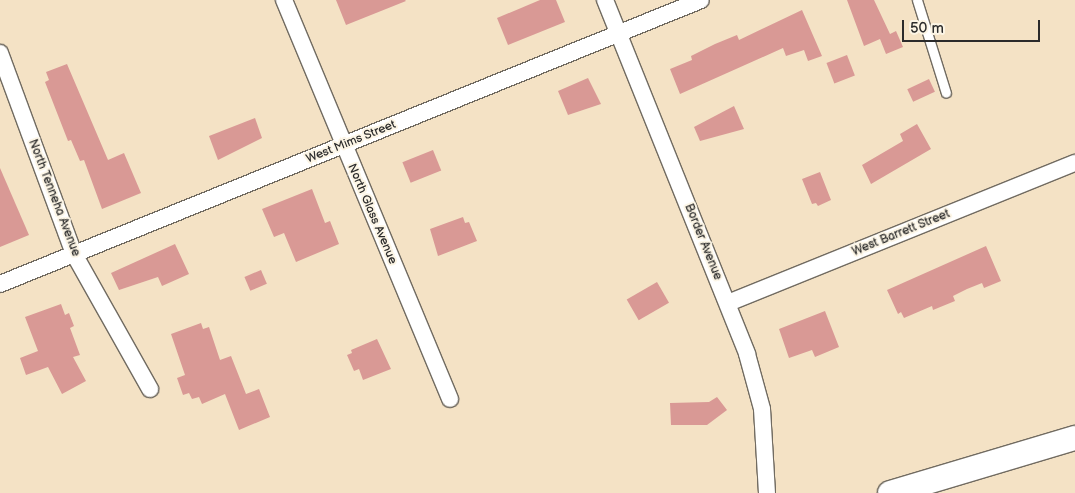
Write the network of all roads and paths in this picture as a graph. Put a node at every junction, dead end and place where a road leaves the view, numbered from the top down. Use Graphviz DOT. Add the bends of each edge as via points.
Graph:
graph roads {
  1 [pos="284,0"];
  2 [pos="605,0"];
  3 [pos="701,0"];
  4 [pos="917,0"];
  5 [pos="618,34"];
  6 [pos="0,53"];
  7 [pos="946,93"];
  8 [pos="344,145"];
  9 [pos="1075,163"];
  10 [pos="74,254"];
  11 [pos="0,284"];
  12 [pos="728,303"];
  13 [pos="150,389"];
  14 [pos="450,399"];
  15 [pos="1075,438"];
  16 [pos="767,493"];
  17 [pos="890,493"];
  1 -- 8 [label="street, North Glass Avenue"];
  2 -- 5 [label="street, Border Avenue"];
  3 -- 5 [label="street, West Mims Street"];
  4 -- 7 [label="lane"];
  5 -- 8 [label="street, West Mims Street"];
  5 -- 12 [label="street, Border Avenue"];
  6 -- 10 [label="street, North Tenneha Avenue"];
  8 -- 10 [label="street, West Mims Street"];
  8 -- 14 [label="street, North Glass Avenue"];
  9 -- 12 [label="street, West Barrett Street"];
  10 -- 11 [label="street, West Mims Street"];
  10 -- 13 [label="street, North Tenneha Avenue"];
  12 -- 16 [label="street, Border Avenue" via="747,354 762,409"];
  15 -- 17 [label="main road"];
}
